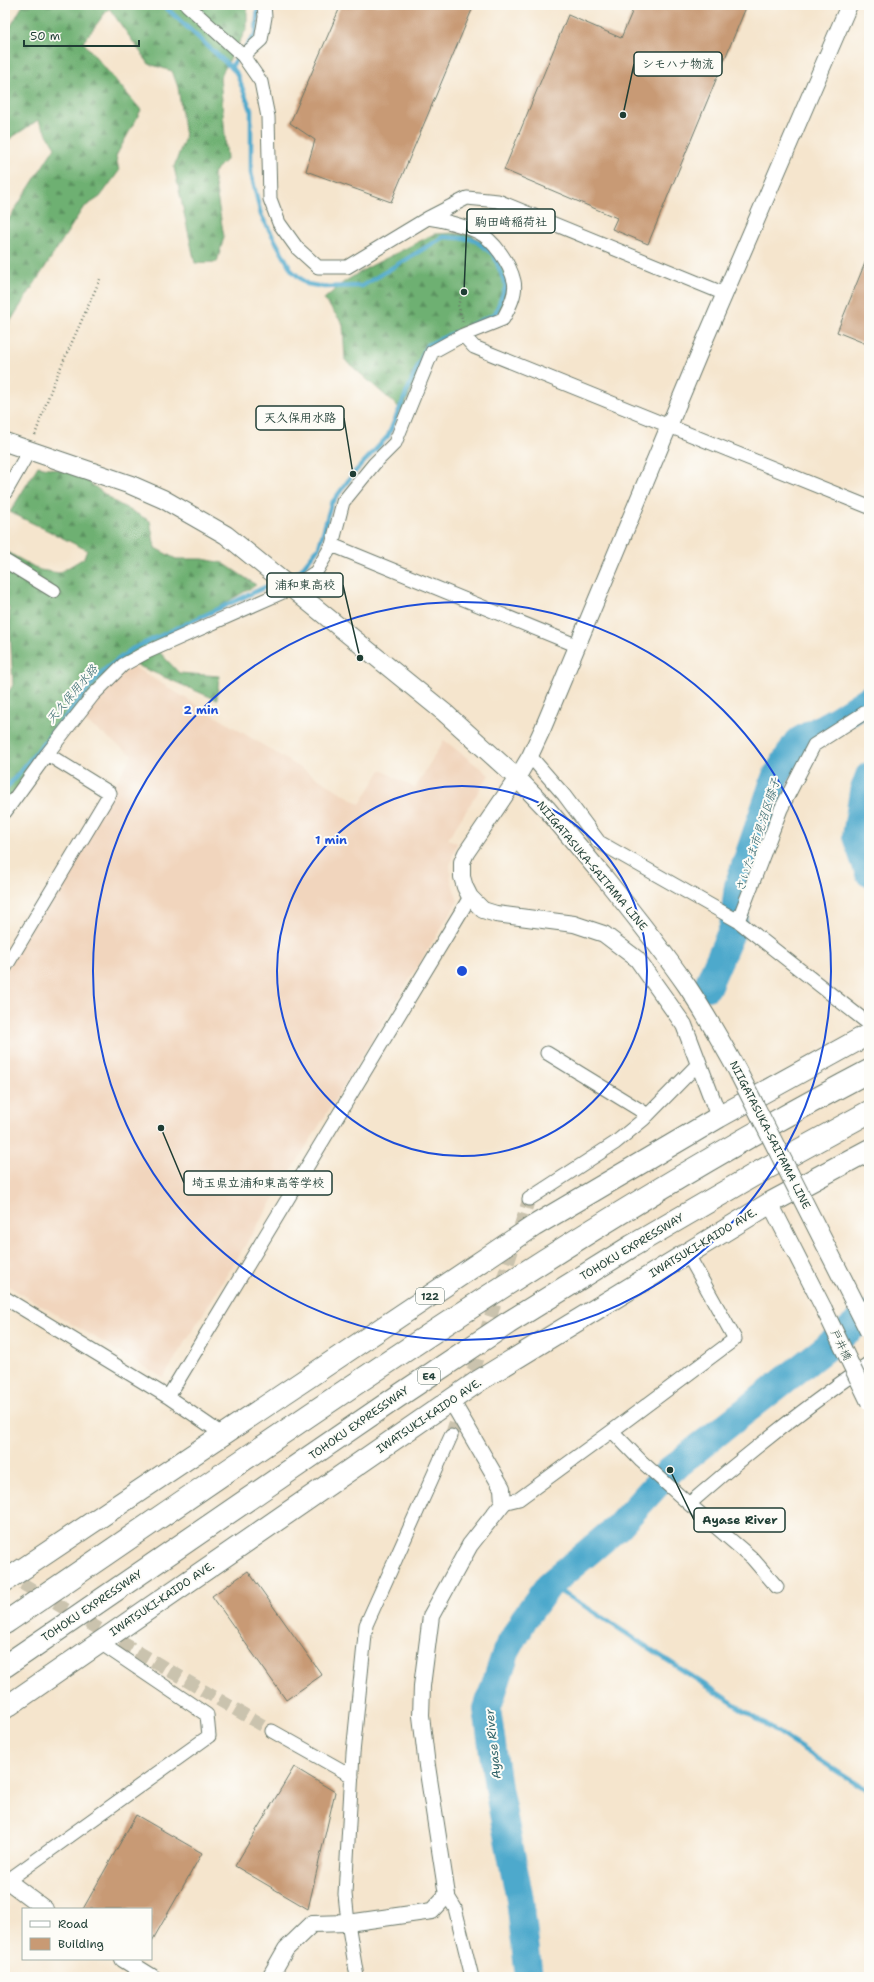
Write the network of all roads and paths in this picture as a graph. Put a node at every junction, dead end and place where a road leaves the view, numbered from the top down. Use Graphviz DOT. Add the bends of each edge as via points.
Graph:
graph roads {
  1 [pos="187,5"];
  2 [pos="264,5"];
  3 [pos="849,5"];
  4 [pos="243,56"];
  5 [pos="428,218"];
  6 [pos="100,277"];
  7 [pos="462,294"];
  8 [pos="725,294"];
  9 [pos="463,322"];
  10 [pos="463,335"];
  11 [pos="669,425"];
  12 [pos="5,442"];
  13 [pos="29,451"];
  14 [pos="5,493"];
  15 [pos="869,507"];
  16 [pos="332,545"];
  17 [pos="5,561"];
  18 [pos="292,588"];
  19 [pos="54,591"];
  20 [pos="578,646"];
  21 [pos="869,710"];
  22 [pos="47,754"];
  23 [pos="530,756"];
  24 [pos="517,778"];
  25 [pos="5,812"];
  26 [pos="470,897"];
  27 [pos="738,921"];
  28 [pos="5,968"];
  29 [pos="869,1024"];
  30 [pos="869,1034"];
  31 [pos="547,1053"];
  32 [pos="699,1063"];
  33 [pos="869,1071"];
  34 [pos="869,1112"];
  35 [pos="648,1115"];
  36 [pos="719,1117"];
  37 [pos="866,1151"];
  38 [pos="529,1199"];
  39 [pos="770,1203"];
  40 [pos="687,1253"];
  41 [pos="5,1298"];
  42 [pos="869,1331"];
  43 [pos="869,1363"];
  44 [pos="168,1397"];
  45 [pos="451,1400"];
  46 [pos="869,1402"];
  47 [pos="612,1431"];
  48 [pos="222,1434"];
  49 [pos="451,1436"];
  50 [pos="503,1503"];
  51 [pos="689,1504"];
  52 [pos="5,1581"];
  53 [pos="777,1587"];
  54 [pos="5,1623"];
  55 [pos="99,1642"];
  56 [pos="5,1666"];
  57 [pos="5,1708"];
  58 [pos="272,1731"];
  59 [pos="352,1776"];
  60 [pos="6,1881"];
  61 [pos="447,1895"];
  62 [pos="44,1908"];
  63 [pos="348,1923"];
  64 [pos="126,1960"];
  65 [pos="152,1977"];
  66 [pos="270,1977"];
  67 [pos="357,1977"];
  68 [pos="472,1977"];
  1 -- 4 [label="street"];
  2 -- 4 [label="street" via="265,17 261,40"];
  3 -- 8 [label="street"];
  4 -- 5 [label="street" via="261,82 268,117 270,199 279,223 297,248 318,266 347,267"];
  5 -- 8 [label="street" via="468,198 498,201"];
  5 -- 10 [label="street" via="479,232 502,252 514,282 511,303 503,319"];
  6 -- 13 [label="path" via="52,387"];
  7 -- 9 [label="path" via="458,305"];
  8 -- 11 [label="street"];
  10 -- 11 [label="street" via="474,347"];
  10 -- 16 [label="street" via="432,352 395,444 374,464 343,502"];
  11 -- 15 [label="street"];
  11 -- 20 [label="street"];
  12 -- 13 [label="main road, NIIGATASUKA-SAITAMA LINE"];
  13 -- 14 [label="street"];
  13 -- 18 [label="main road, NIIGATASUKA-SAITAMA LINE" via="163,499 226,535"];
  16 -- 18 [label="street" via="316,572"];
  16 -- 20 [label="street"];
  17 -- 19 [label="street"];
  18 -- 22 [label="street" via="123,665 93,695"];
  18 -- 24 [label="main road, NIIGATASUKA-SAITAMA LINE" via="445,713"];
  20 -- 23 [label="street"];
  21 -- 27 [label="street" via="814,745 781,809"];
  22 -- 25 [label="street"];
  22 -- 28 [label="street" via="110,793"];
  23 -- 24 [label="street"];
  23 -- 27 [label="street" via="564,795 599,842"];
  24 -- 26 [label="street" via="462,862 462,876"];
  24 -- 42 [label="main road, NIIGATASUKA-SAITAMA LINE, bridge" via="547,809 603,876 665,955 714,1027"];
  26 -- 32 [label="street" via="483,910 496,914 574,924 604,934 637,959 684,1025"];
  26 -- 44 [label="street"];
  27 -- 29 [label="street"];
  30 -- 36 [label="highway, 122"];
  31 -- 35 [label="street"];
  32 -- 35 [label="street"];
  32 -- 36 [label="street"];
  33 -- 54 [label="highway" via="700,1164 606,1220 454,1318"];
  34 -- 56 [label="highway, TOHOKU EXPRESSWAY / E4" via="632,1246 508,1323"];
  35 -- 38 [label="street" via="615,1143"];
  36 -- 48 [label="highway, 122" via="534,1226"];
  37 -- 39 [label="highway, IWATSUKI-KAIDO AVE."];
  39 -- 40 [label="highway, IWATSUKI-KAIDO AVE."];
  39 -- 46 [label="street, 戸井橋, bridge"];
  40 -- 45 [label="highway, IWATSUKI-KAIDO AVE."];
  40 -- 47 [label="street" via="735,1339"];
  41 -- 44 [label="street"];
  43 -- 51 [label="street" via="842,1381"];
  44 -- 48 [label="street"];
  45 -- 50 [label="street" via="502,1488"];
  45 -- 55 [label="highway, IWATSUKI-KAIDO AVE."];
  47 -- 50 [label="street" via="519,1499"];
  47 -- 51 [label="street"];
  48 -- 52 [label="highway, 122"];
  49 -- 59 [label="street" via="366,1625"];
  50 -- 61 [label="street" via="470,1545 432,1616 422,1686 422,1716"];
  51 -- 53 [label="street" via="752,1558"];
  55 -- 57 [label="highway, IWATSUKI-KAIDO AVE."];
  55 -- 60 [label="street" via="207,1715 209,1736"];
  58 -- 59 [label="street"];
  59 -- 63 [label="street" via="345,1894"];
  60 -- 62 [label="street"];
  61 -- 63 [label="street" via="432,1911"];
  61 -- 68 [label="street" via="455,1908"];
  63 -- 66 [label="street" via="312,1924 286,1949"];
  63 -- 67 [label="street"];
  64 -- 65 [label="street"];
}
